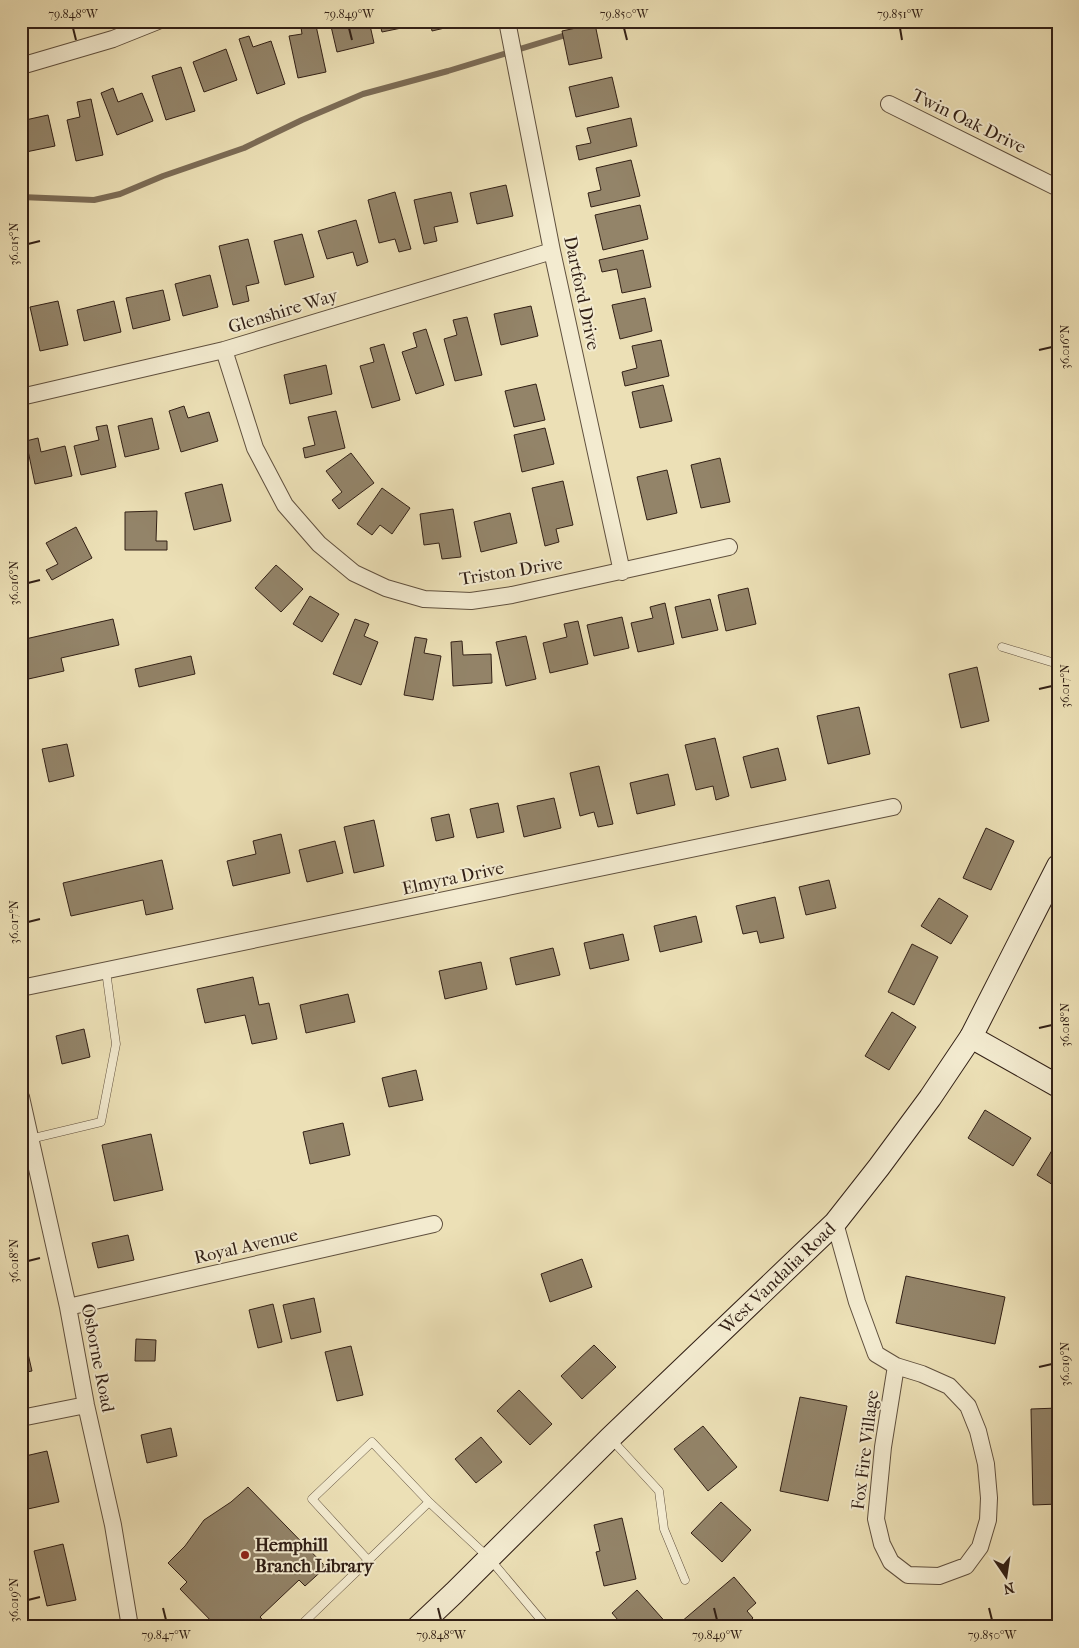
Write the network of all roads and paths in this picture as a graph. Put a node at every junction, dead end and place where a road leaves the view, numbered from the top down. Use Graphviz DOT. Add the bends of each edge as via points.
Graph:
graph roads {
  1 [pos="158,21"];
  2 [pos="507,21"];
  3 [pos="21,66"];
  4 [pos="889,104"];
  5 [pos="1058,188"];
  6 [pos="552,250"];
  7 [pos="224,350"];
  8 [pos="21,397"];
  9 [pos="729,547"];
  10 [pos="622,572"];
  11 [pos="1002,647"];
  12 [pos="1058,664"];
  13 [pos="893,807"];
  14 [pos="1058,866"];
  15 [pos="106,971"];
  16 [pos="21,988"];
  17 [pos="970,1037"];
  18 [pos="1058,1086"];
  19 [pos="21,1097"];
  20 [pos="30,1139"];
  21 [pos="835,1223"];
  22 [pos="434,1224"];
  23 [pos="68,1308"];
  24 [pos="896,1366"];
  25 [pos="86,1406"];
  26 [pos="21,1418"];
  27 [pos="610,1438"];
  28 [pos="429,1502"];
  29 [pos="489,1558"];
  30 [pos="368,1560"];
  31 [pos="685,1580"];
  32 [pos="130,1627"];
  33 [pos="299,1627"];
  34 [pos="418,1627"];
  35 [pos="547,1627"];
  1 -- 3 [label="street" via="113,39"];
  2 -- 6 [label="street, Dartford Drive"];
  4 -- 5 [label="street, Twin Oak Drive"];
  6 -- 7 [label="street, Glenshire Way"];
  6 -- 10 [label="street, Dartford Drive"];
  7 -- 8 [label="street, Glenshire Way"];
  7 -- 10 [label="street, Triston Drive" via="255,448 285,505 318,544 354,573 386,588 424,599 471,601"];
  9 -- 10 [label="street, Triston Drive"];
  11 -- 12 [label="lane"];
  13 -- 15 [label="street, Elmyra Drive"];
  14 -- 17 [label="main road, West Vandalia Road"];
  15 -- 16 [label="street, Elmyra Drive"];
  15 -- 20 [label="lane" via="116,1044 101,1122"];
  17 -- 18 [label="main road"];
  17 -- 21 [label="main road, West Vandalia Road" via="918,1114"];
  19 -- 20 [label="street, Osborne Road"];
  20 -- 23 [label="street, Osborne Road"];
  21 -- 24 [label="street, Fox Fire Village" via="856,1302 876,1354"];
  21 -- 27 [label="main road, West Vandalia Road"];
  22 -- 23 [label="street, Royal Avenue"];
  23 -- 25 [label="street, Osborne Road"];
  24 -- 24 [label="street, Fox Fire Village" via="949,1386 968,1406 986,1464 988,1520 980,1547 966,1566 939,1576 908,1575 891,1562 882,1544 876,1519 882,1447"];
  25 -- 26 [label="street"];
  25 -- 32 [label="street, Osborne Road" via="113,1525"];
  27 -- 29 [label="main road, West Vandalia Road"];
  27 -- 31 [label="lane" via="659,1491 664,1529"];
  28 -- 29 [label="lane"];
  28 -- 30 [label="lane"];
  28 -- 30 [label="lane" via="372,1442 312,1499"];
  29 -- 34 [label="main road, West Vandalia Road"];
  29 -- 35 [label="lane"];
  30 -- 33 [label="lane"];
}
